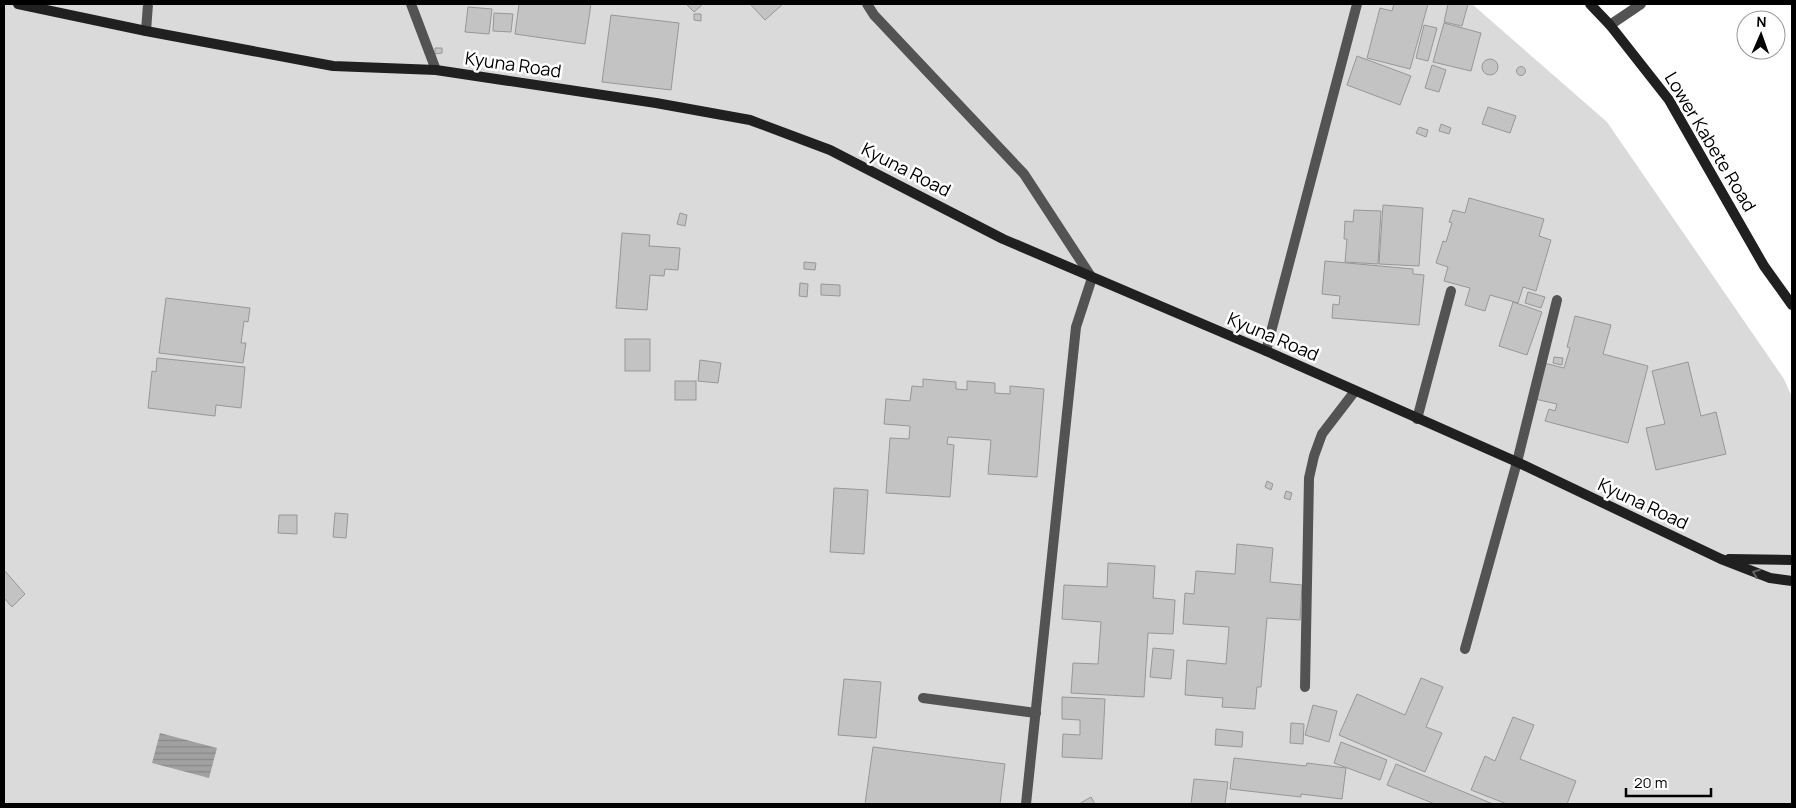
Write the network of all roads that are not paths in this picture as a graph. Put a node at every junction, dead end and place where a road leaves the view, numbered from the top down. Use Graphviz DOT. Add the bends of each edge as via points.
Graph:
graph roads {
  1 [pos="18,4"];
  2 [pos="148,4"];
  3 [pos="411,4"];
  4 [pos="867,4"];
  5 [pos="1357,4"];
  6 [pos="1590,4"];
  7 [pos="1640,4"];
  8 [pos="1610,25"];
  9 [pos="146,31"];
  10 [pos="436,70"];
  11 [pos="1092,278"];
  12 [pos="1451,291"];
  13 [pos="1557,300"];
  14 [pos="1792,305"];
  15 [pos="1266,352"];
  16 [pos="1355,391"];
  17 [pos="1417,419"];
  18 [pos="1516,462"];
  19 [pos="1721,559"];
  20 [pos="1792,560"];
  21 [pos="1792,581"];
  22 [pos="1466,649"];
  23 [pos="1305,687"];
  24 [pos="923,698"];
  25 [pos="1036,712"];
  26 [pos="1026,804"];
  1 -- 9 [label="main road, Kyuna Road"];
  2 -- 9 [label="street"];
  3 -- 10 [label="street"];
  4 -- 11 [label="street" via="929,75 1024,174"];
  5 -- 15 [label="street"];
  6 -- 8 [label="main road, Lower Kabete Road"];
  7 -- 8 [label="street"];
  8 -- 14 [label="main road, Lower Kabete Road" via="1670,100 1764,266"];
  9 -- 10 [label="main road, Kyuna Road" via="333,66"];
  10 -- 11 [label="main road, Kyuna Road" via="750,120 830,150 1003,239"];
  11 -- 15 [label="main road, Kyuna Road"];
  11 -- 25 [label="street" via="1076,327"];
  12 -- 17 [label="street"];
  13 -- 18 [label="street"];
  15 -- 16 [label="main road, Kyuna Road"];
  16 -- 17 [label="main road, Kyuna Road"];
  16 -- 23 [label="street" via="1322,434 1309,478"];
  17 -- 18 [label="main road, Kyuna Road"];
  18 -- 19 [label="main road, Kyuna Road"];
  18 -- 22 [label="street"];
  19 -- 20 [label="main road"];
  21 -- 19 [label="main road, Kyuna Road, one-way" via="1770,578"];
  24 -- 25 [label="street"];
  25 -- 26 [label="street"];
}
